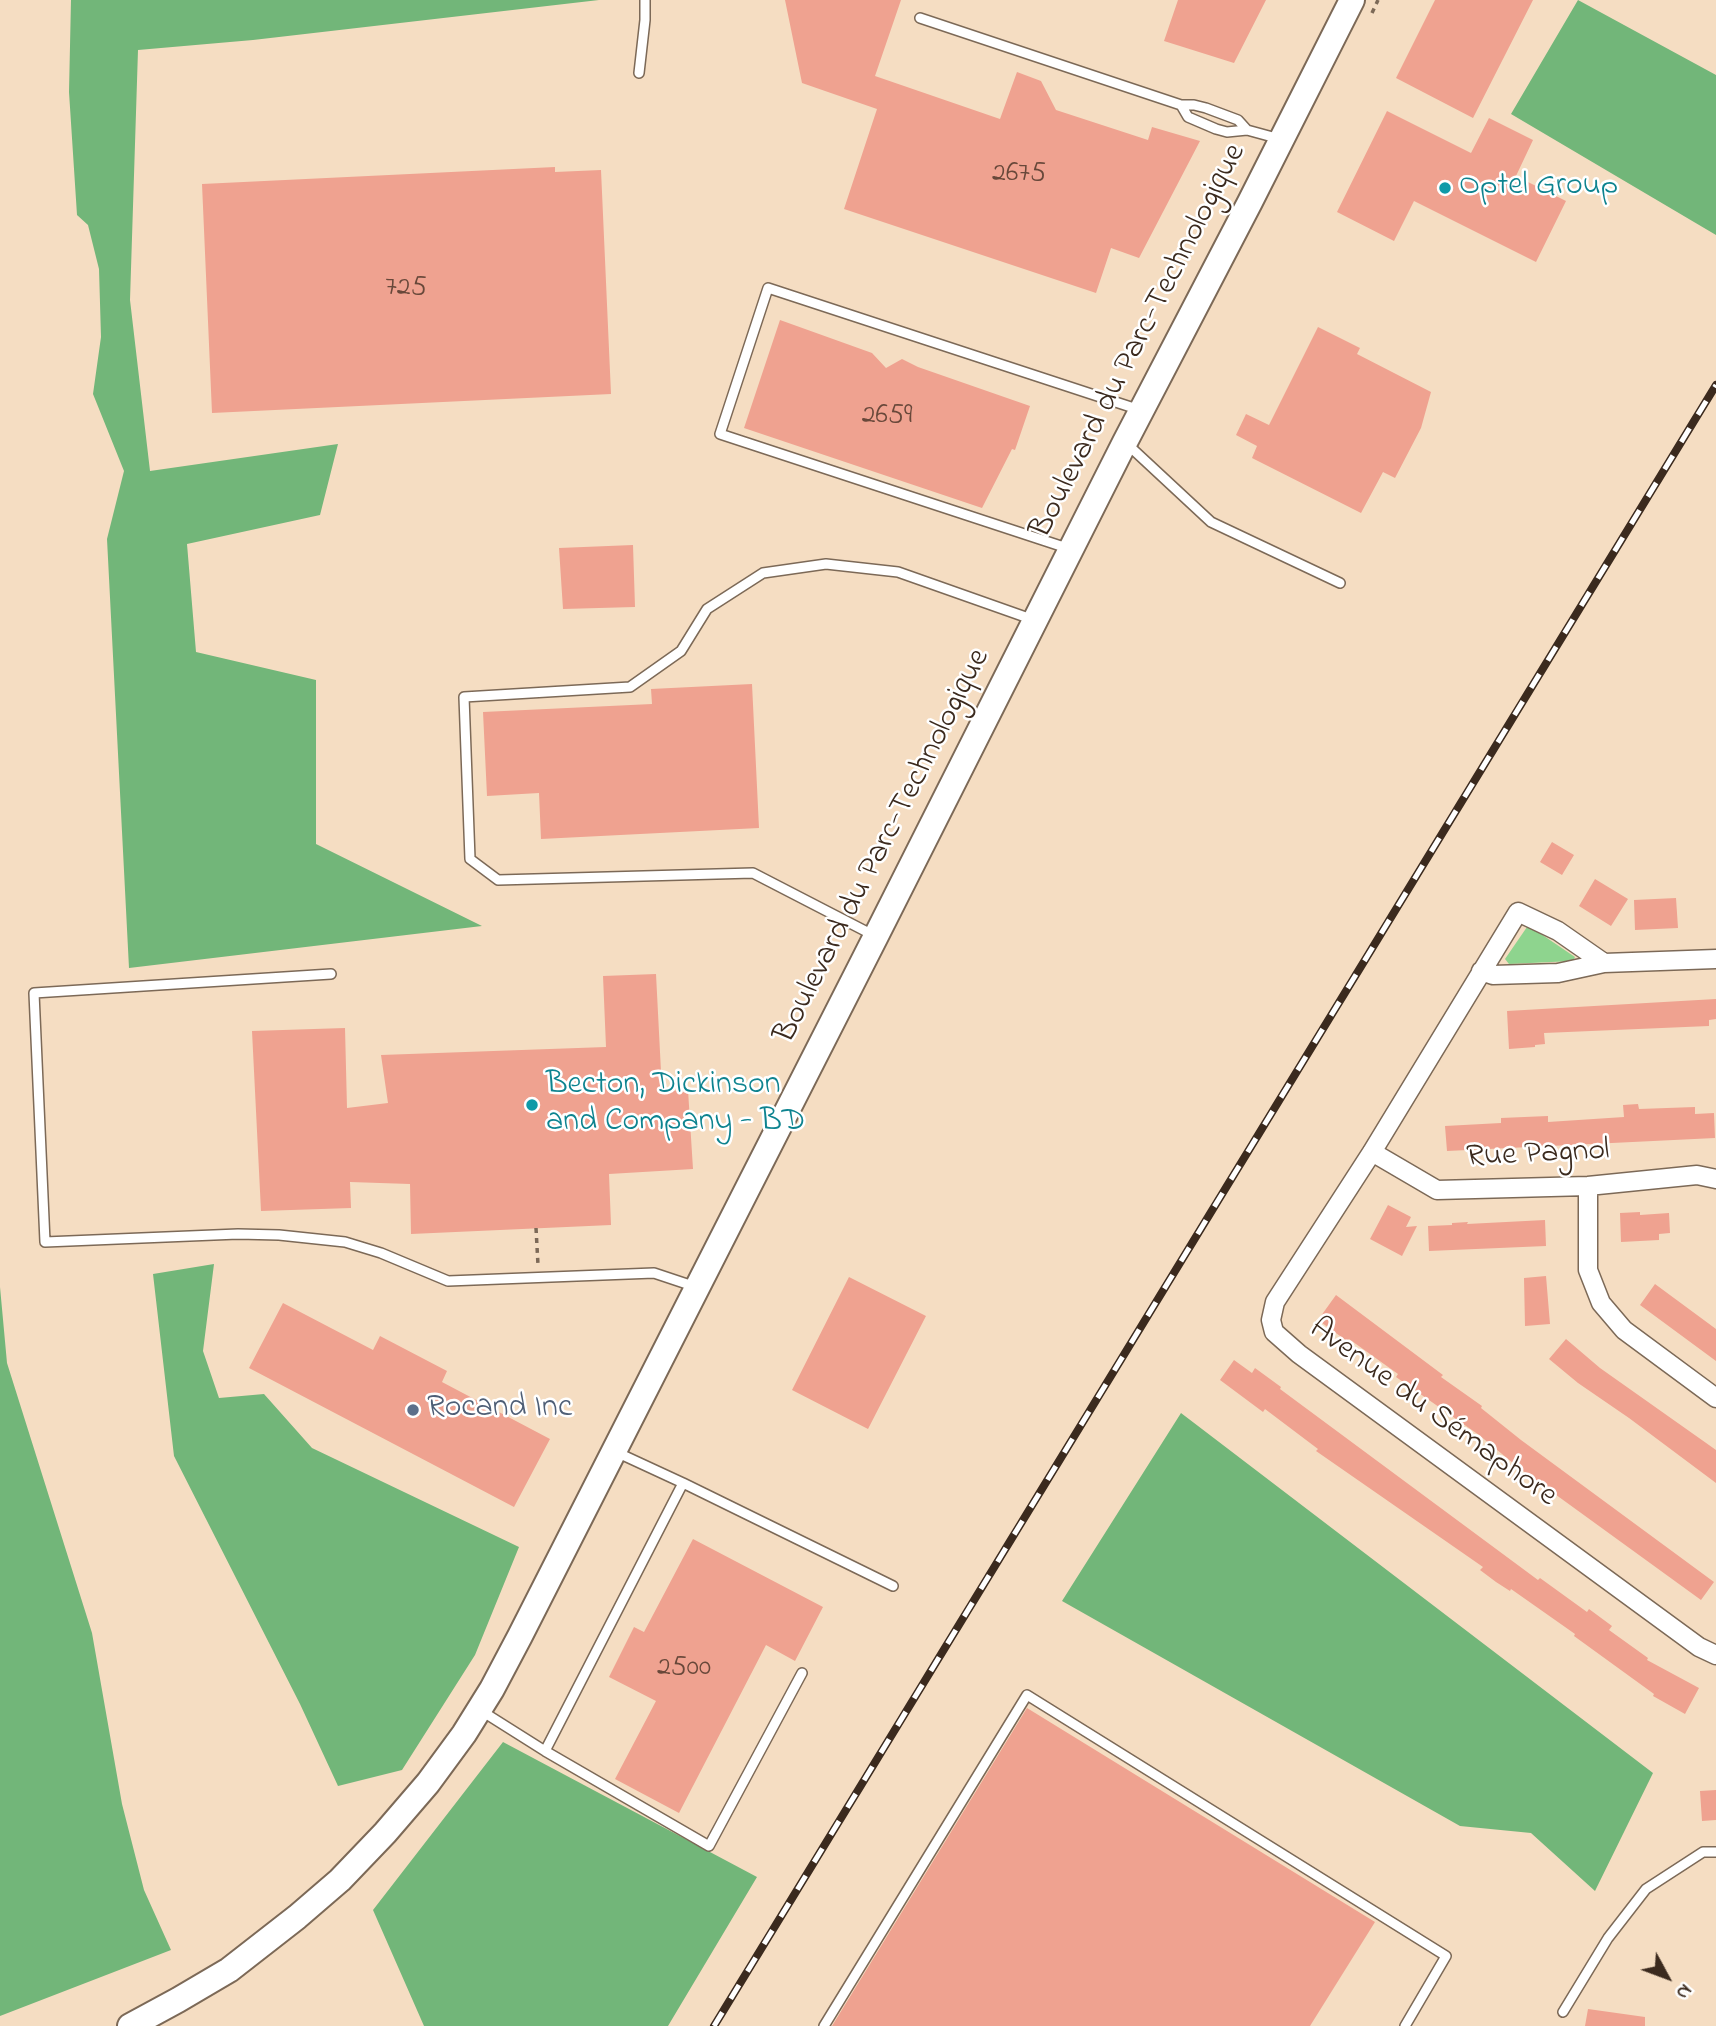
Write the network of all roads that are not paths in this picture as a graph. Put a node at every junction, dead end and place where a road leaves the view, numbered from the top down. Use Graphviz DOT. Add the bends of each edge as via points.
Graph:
graph roads {
  1 [pos="645,0"];
  2 [pos="1352,0"];
  3 [pos="920,18"];
  4 [pos="639,73"];
  5 [pos="1181,105"];
  6 [pos="1247,130"];
  7 [pos="1281,139"];
  8 [pos="1142,411"];
  9 [pos="1125,442"];
  10 [pos="1071,550"];
  11 [pos="1340,583"];
  12 [pos="1035,621"];
  13 [pos="876,936"];
  14 [pos="1716,959"];
  15 [pos="1604,963"];
  16 [pos="1481,971"];
  17 [pos="331,974"];
  18 [pos="1372,1152"];
  19 [pos="1716,1179"];
  20 [pos="1588,1186"];
  21 [pos="698,1287"];
  22 [pos="1716,1398"];
  23 [pos="614,1452"];
  24 [pos="683,1483"];
  25 [pos="894,1586"];
  26 [pos="1716,1655"];
  27 [pos="802,1673"];
  28 [pos="479,1709"];
  29 [pos="545,1751"];
  30 [pos="1716,1852"];
  31 [pos="1563,2012"];
  32 [pos="130,2026"];
  33 [pos="824,2026"];
  34 [pos="1405,2026"];
  1 -- 4 [label="lane"];
  2 -- 7 [label="street, Boulevard du Parc-Technologique"];
  3 -- 5 [label="lane"];
  5 -- 6 [label="lane" via="1238,120"];
  5 -- 6 [label="lane" via="1196,122 1227,132"];
  6 -- 7 [label="lane"];
  7 -- 8 [label="street, Boulevard du Parc-Technologique"];
  8 -- 9 [label="street, Boulevard du Parc-Technologique"];
  8 -- 10 [label="lane" via="768,288 720,433"];
  9 -- 10 [label="street, Boulevard du Parc-Technologique"];
  9 -- 11 [label="lane" via="1211,522"];
  10 -- 12 [label="street, Boulevard du Parc-Technologique"];
  12 -- 13 [label="street, Boulevard du Parc-Technologique"];
  12 -- 13 [label="lane" via="898,572 826,564 763,573 707,609 681,651 630,687 464,697 470,859 498,880 753,873"];
  13 -- 21 [label="street, Boulevard du Parc-Technologique"];
  14 -- 15 [label="street"];
  15 -- 16 [label="street" via="1558,973 1493,975"];
  15 -- 16 [label="street, Avenue du Sémaphore" via="1558,930 1518,912"];
  16 -- 18 [label="street, Avenue du Sémaphore"];
  17 -- 21 [label="lane" via="34,993 45,1242 291,1235 364,1247 447,1281 654,1273"];
  18 -- 20 [label="street, Rue Pagnol" via="1437,1190"];
  18 -- 26 [label="street, Avenue du Sémaphore" via="1275,1302 1274,1332 1699,1647"];
  19 -- 20 [label="street, Rue Pagnol" via="1697,1175"];
  20 -- 22 [label="street" via="1588,1270 1601,1303 1624,1330"];
  21 -- 23 [label="street, Boulevard du Parc-Technologique"];
  23 -- 24 [label="lane"];
  23 -- 28 [label="street, Boulevard du Parc-Technologique"];
  24 -- 25 [label="lane"];
  24 -- 29 [label="lane"];
  27 -- 29 [label="lane" via="709,1846"];
  28 -- 29 [label="lane"];
  28 -- 32 [label="street, Boulevard du Parc-Technologique" via="428,1783 340,1880 229,1970"];
  30 -- 31 [label="lane" via="1703,1852 1647,1889 1608,1938"];
  33 -- 34 [label="lane" via="1027,1695 1446,1956"];
}
